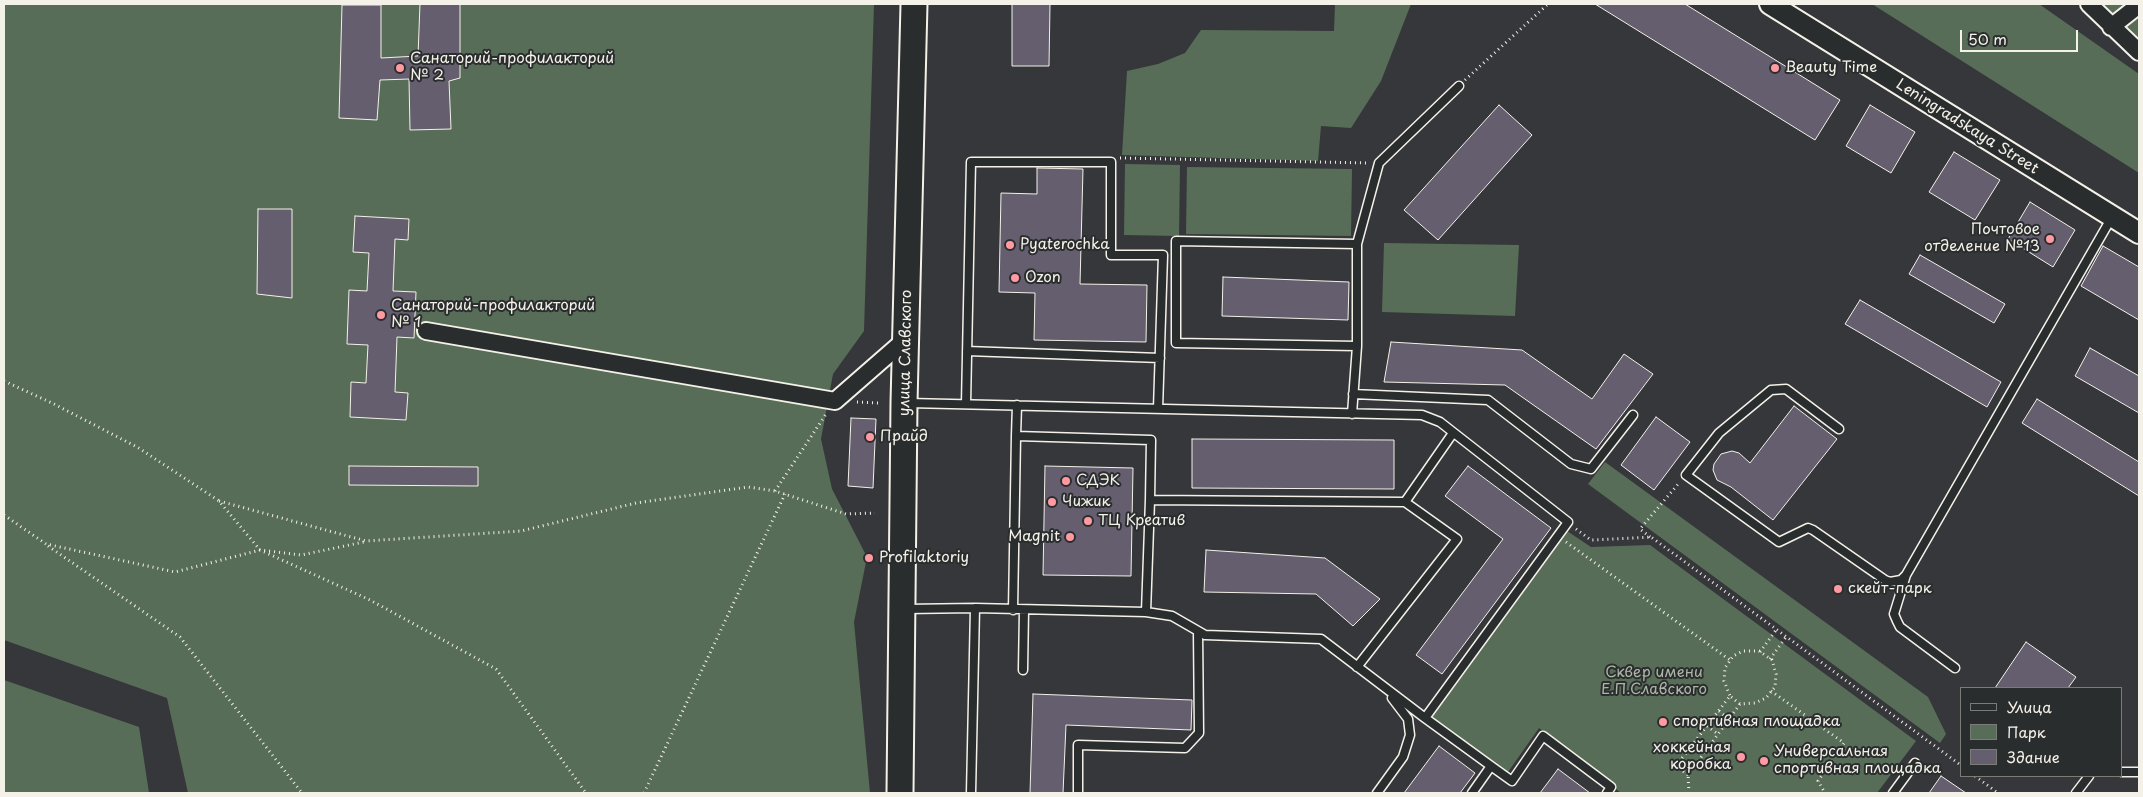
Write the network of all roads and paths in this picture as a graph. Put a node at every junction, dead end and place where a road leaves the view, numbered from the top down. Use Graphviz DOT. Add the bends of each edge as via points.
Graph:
graph roads {
  1 [pos="914,4"];
  2 [pos="1548,4"];
  3 [pos="1770,4"];
  4 [pos="2089,4"];
  5 [pos="2139,5"];
  6 [pos="2111,27"];
  7 [pos="2139,52"];
  8 [pos="1460,86"];
  9 [pos="1116,158"];
  10 [pos="1379,163"];
  11 [pos="2112,217"];
  12 [pos="2139,233"];
  13 [pos="1357,244"];
  14 [pos="426,331"];
  15 [pos="906,339"];
  16 [pos="1356,346"];
  17 [pos="967,352"];
  18 [pos="1160,358"];
  19 [pos="4,380"];
  20 [pos="1353,394"];
  21 [pos="834,401"];
  22 [pos="904,403"];
  23 [pos="878,404"];
  24 [pos="966,404"];
  25 [pos="1017,405"];
  26 [pos="1158,409"];
  27 [pos="1352,414"];
  28 [pos="1633,415"];
  29 [pos="1839,429"];
  30 [pos="1452,434"];
  31 [pos="1016,436"];
  32 [pos="1686,475"];
  33 [pos="775,491"];
  34 [pos="785,494"];
  35 [pos="1150,500"];
  36 [pos="218,501"];
  37 [pos="1405,502"];
  38 [pos="875,513"];
  39 [pos="4,515"];
  40 [pos="1568,522"];
  41 [pos="1558,536"];
  42 [pos="1651,537"];
  43 [pos="366,541"];
  44 [pos="46,544"];
  45 [pos="260,550"];
  46 [pos="1906,575"];
  47 [pos="975,608"];
  48 [pos="902,609"];
  49 [pos="1013,610"];
  50 [pos="1024,610"];
  51 [pos="1146,612"];
  52 [pos="1776,630"];
  53 [pos="1198,631"];
  54 [pos="1786,637"];
  55 [pos="1760,652"];
  56 [pos="1770,659"];
  57 [pos="1730,660"];
  58 [pos="1357,667"];
  59 [pos="1955,668"];
  60 [pos="1023,670"];
  61 [pos="1386,690"];
  62 [pos="1771,692"];
  63 [pos="1730,696"];
  64 [pos="1740,704"];
  65 [pos="1718,711"];
  66 [pos="1425,718"];
  67 [pos="1729,719"];
  68 [pos="1707,726"];
  69 [pos="1718,734"];
  70 [pos="1693,744"];
  71 [pos="1705,752"];
  72 [pos="1914,763"];
  73 [pos="1960,765"];
  74 [pos="1491,766"];
  75 [pos="2123,772"];
  76 [pos="2139,772"];
  77 [pos="1688,775"];
  78 [pos="1976,777"];
  79 [pos="2088,777"];
  80 [pos="302,793"];
  81 [pos="586,793"];
  82 [pos="644,793"];
  83 [pos="900,793"];
  84 [pos="971,793"];
  85 [pos="1078,793"];
  86 [pos="1377,793"];
  87 [pos="1472,793"];
  88 [pos="1607,793"];
  89 [pos="1689,793"];
  90 [pos="1825,793"];
  91 [pos="1892,793"];
  92 [pos="1998,793"];
  93 [pos="2076,793"];
  1 -- 15 [label="main road, улица Славского"];
  2 -- 8 [label="path"];
  3 -- 11 [label="street, Leningradskaya Street"];
  4 -- 6 [label="street"];
  5 -- 6 [label="street"];
  6 -- 7 [label="street"];
  8 -- 10 [label="lane"];
  9 -- 10 [label="path"];
  10 -- 13 [label="lane"];
  11 -- 12 [label="street, Leningradskaya Street"];
  11 -- 46 [label="lane"];
  13 -- 16 [label="lane"];
  13 -- 16 [label="lane" via="1176,241 1176,343"];
  14 -- 21 [label="street"];
  15 -- 21 [label="street"];
  15 -- 22 [label="main road, улица Славского"];
  16 -- 20 [label="lane"];
  17 -- 18 [label="lane"];
  17 -- 18 [label="lane" via="971,162 1111,162 1111,255 1163,255"];
  17 -- 24 [label="lane"];
  18 -- 26 [label="lane"];
  19 -- 36 [label="path" via="137,447"];
  20 -- 27 [label="lane"];
  20 -- 28 [label="lane" via="1488,400 1571,464 1591,469"];
  21 -- 23 [label="path"];
  21 -- 33 [label="path"];
  22 -- 24 [label="lane"];
  22 -- 48 [label="main road, улица Славского"];
  24 -- 25 [label="lane"];
  25 -- 26 [label="lane"];
  25 -- 31 [label="lane"];
  26 -- 27 [label="lane"];
  27 -- 30 [label="lane" via="1422,415 1440,422"];
  29 -- 32 [label="lane" via="1786,389 1772,390 1718,433"];
  30 -- 37 [label="lane"];
  30 -- 40 [label="lane"];
  31 -- 35 [label="lane" via="1151,440"];
  31 -- 49 [label="lane"];
  32 -- 42 [label="path" via="1640,529"];
  32 -- 46 [label="lane" via="1779,542 1808,528 1885,580 1896,581"];
  33 -- 34 [label="path"];
  33 -- 43 [label="path" via="748,487 636,502 521,531"];
  34 -- 38 [label="path" via="846,514"];
  34 -- 82 [label="path"];
  35 -- 37 [label="lane"];
  35 -- 51 [label="lane"];
  36 -- 43 [label="path"];
  36 -- 45 [label="path"];
  37 -- 58 [label="lane" via="1456,539"];
  39 -- 44 [label="path"];
  40 -- 41 [label="lane"];
  40 -- 42 [label="path" via="1591,540"];
  41 -- 57 [label="path"];
  41 -- 66 [label="lane"];
  42 -- 52 [label="path"];
  43 -- 45 [label="path" via="302,555"];
  44 -- 45 [label="path" via="175,572"];
  44 -- 80 [label="path" via="180,637"];
  45 -- 81 [label="path" via="370,600 496,669"];
  46 -- 59 [label="lane" via="1894,614 1896,621"];
  47 -- 48 [label="lane"];
  47 -- 49 [label="lane"];
  47 -- 84 [label="lane"];
  48 -- 83 [label="main road, улица Славского"];
  49 -- 50 [label="lane"];
  50 -- 51 [label="lane"];
  50 -- 60 [label="lane"];
  51 -- 53 [label="lane" via="1172,616"];
  52 -- 54 [label="path"];
  52 -- 55 [label="path"];
  53 -- 58 [label="lane" via="1205,635 1321,639"];
  53 -- 85 [label="lane" via="1199,733 1185,748 1078,745"];
  54 -- 56 [label="path"];
  54 -- 73 [label="path"];
  55 -- 56 [label="path"];
  55 -- 57 [label="path" via="1743,651"];
  56 -- 62 [label="path" via="1776,674 1775,687"];
  57 -- 63 [label="path" via="1725,668 1724,681"];
  58 -- 61 [label="lane"];
  61 -- 66 [label="lane"];
  61 -- 86 [label="lane" via="1408,719 1410,735 1403,757"];
  62 -- 64 [label="path" via="1755,703"];
  62 -- 90 [label="path" via="1844,744 1818,781"];
  63 -- 64 [label="path"];
  63 -- 65 [label="path"];
  64 -- 67 [label="path"];
  65 -- 67 [label="path"];
  65 -- 68 [label="path"];
  66 -- 74 [label="lane"];
  67 -- 69 [label="path"];
  68 -- 69 [label="path"];
  68 -- 70 [label="path"];
  69 -- 71 [label="path"];
  70 -- 71 [label="path"];
  70 -- 77 [label="path" via="1676,766"];
  71 -- 77 [label="path"];
  72 -- 91 [label="lane"];
  74 -- 87 [label="lane"];
  74 -- 88 [label="lane" via="1512,781 1543,736 1611,787"];
  75 -- 76 [label="lane"];
  77 -- 89 [label="path"];
  78 -- 92 [label="path"];
  79 -- 93 [label="lane"];
}
